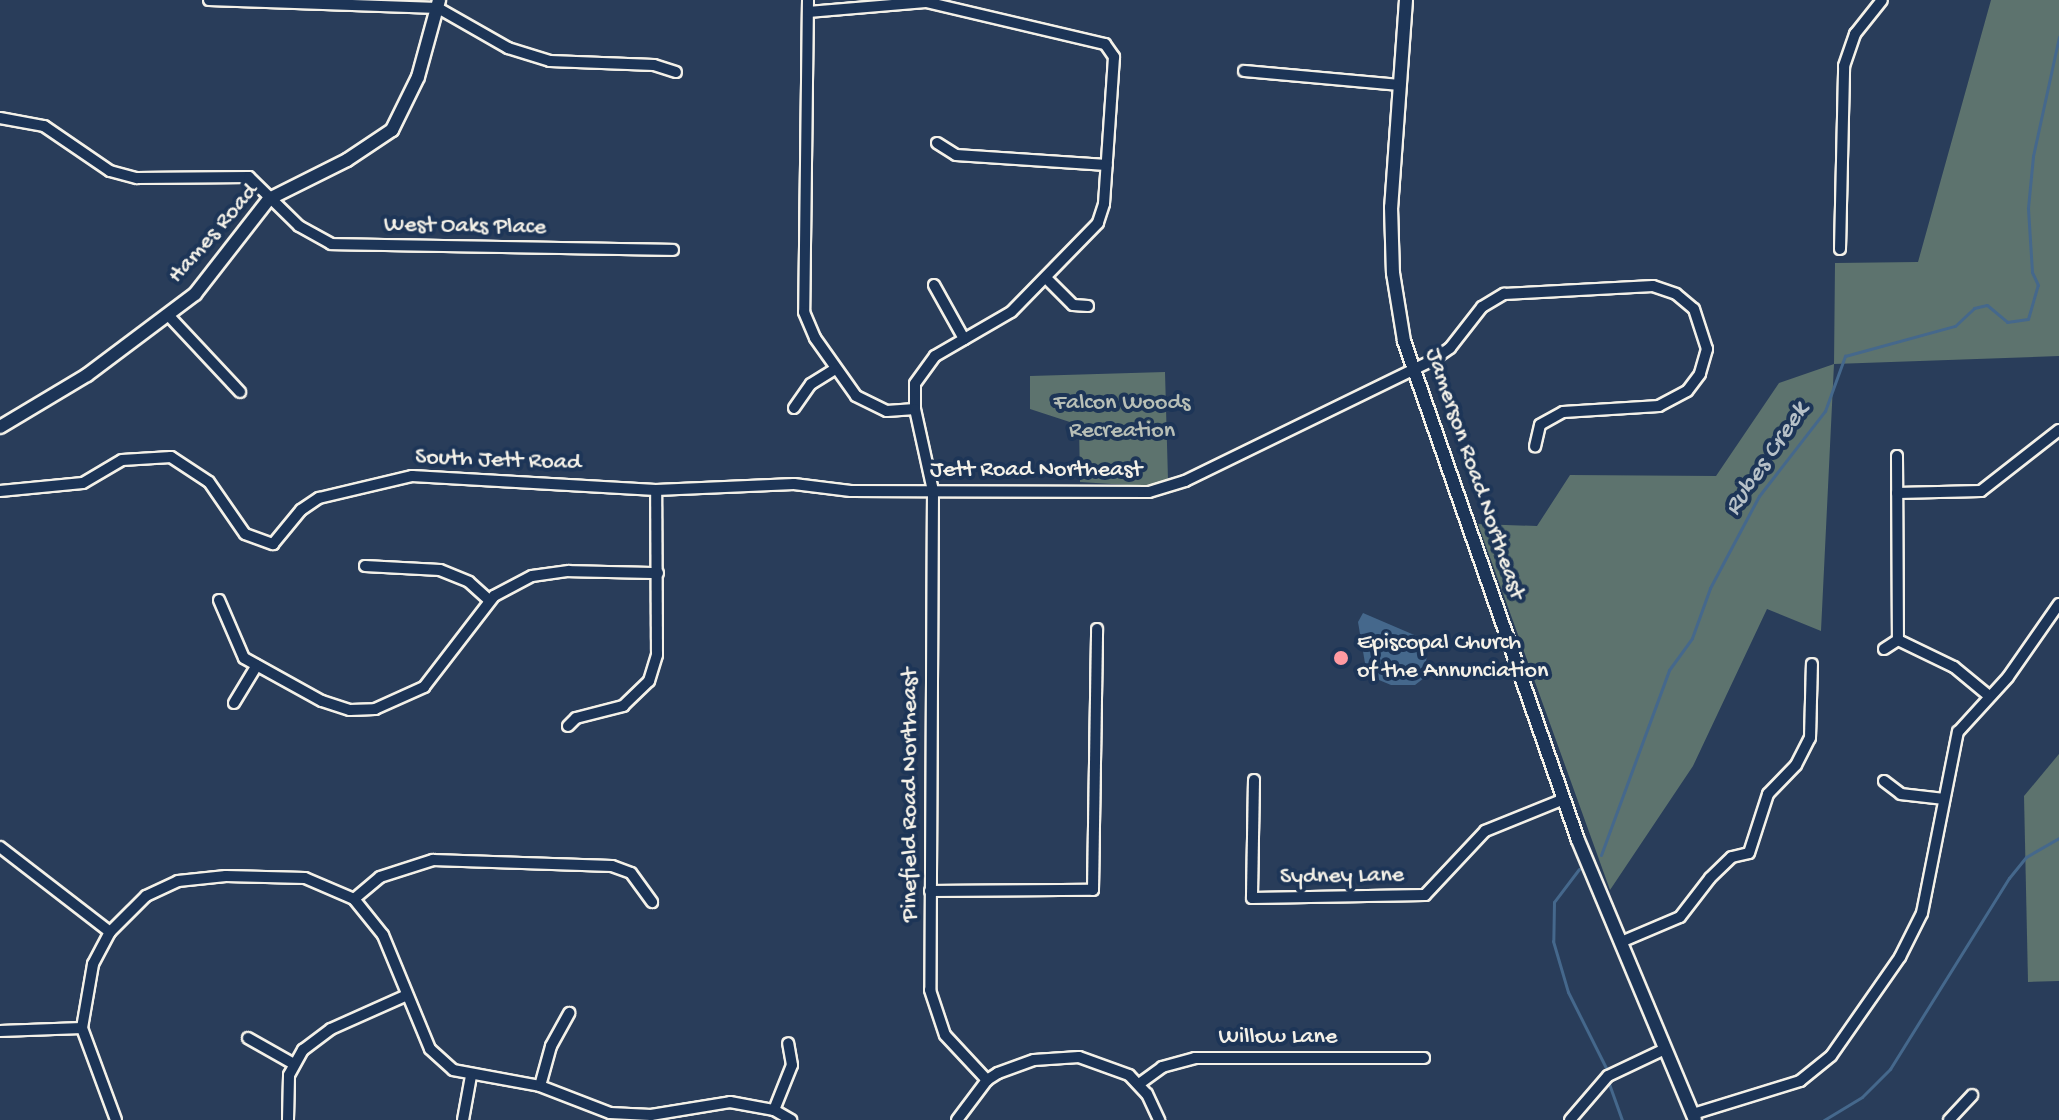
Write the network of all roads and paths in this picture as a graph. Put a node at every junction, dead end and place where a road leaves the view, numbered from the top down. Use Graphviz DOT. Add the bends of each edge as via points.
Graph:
graph roads {
  1 [pos="209,0"];
  2 [pos="808,0"];
  3 [pos="1406,0"];
  4 [pos="1882,0"];
  5 [pos="438,4"];
  6 [pos="808,12"];
  7 [pos="1244,71"];
  8 [pos="676,72"];
  9 [pos="1400,85"];
  10 [pos="0,118"];
  11 [pos="937,143"];
  12 [pos="1107,165"];
  13 [pos="273,196"];
  14 [pos="1840,249"];
  15 [pos="673,250"];
  16 [pos="1046,278"];
  17 [pos="934,285"];
  18 [pos="1088,306"];
  19 [pos="169,316"];
  20 [pos="964,339"];
  21 [pos="835,369"];
  22 [pos="1412,369"];
  23 [pos="240,392"];
  24 [pos="794,408"];
  25 [pos="915,409"];
  26 [pos="0,427"];
  27 [pos="2059,430"];
  28 [pos="1535,446"];
  29 [pos="1897,456"];
  30 [pos="728,487"];
  31 [pos="656,490"];
  32 [pos="0,491"];
  33 [pos="933,491"];
  34 [pos="1897,493"];
  35 [pos="365,566"];
  36 [pos="658,573"];
  37 [pos="219,600"];
  38 [pos="490,601"];
  39 [pos="2059,604"];
  40 [pos="1097,629"];
  41 [pos="1898,640"];
  42 [pos="1884,649"];
  43 [pos="1812,664"];
  44 [pos="257,665"];
  45 [pos="1989,696"];
  46 [pos="234,703"];
  47 [pos="568,726"];
  48 [pos="1254,780"];
  49 [pos="1884,781"];
  50 [pos="1564,799"];
  51 [pos="1944,799"];
  52 [pos="0,847"];
  53 [pos="930,891"];
  54 [pos="650,898"];
  55 [pos="354,899"];
  56 [pos="110,932"];
  57 [pos="1621,942"];
  58 [pos="407,995"];
  59 [pos="569,1013"];
  60 [pos="82,1028"];
  61 [pos="0,1031"];
  62 [pos="248,1038"];
  63 [pos="788,1043"];
  64 [pos="1665,1049"];
  65 [pos="1424,1058"];
  66 [pos="294,1064"];
  67 [pos="471,1076"];
  68 [pos="987,1080"];
  69 [pos="1139,1084"];
  70 [pos="540,1086"];
  71 [pos="1972,1095"];
  72 [pos="774,1110"];
  73 [pos="609,1116"];
  74 [pos="1694,1117"];
  75 [pos="116,1120"];
  76 [pos="288,1120"];
  77 [pos="463,1120"];
  78 [pos="791,1120"];
  79 [pos="957,1120"];
  80 [pos="1159,1120"];
  81 [pos="1570,1120"];
  82 [pos="1949,1120"];
  1 -- 5 [label="street"];
  2 -- 6 [label="street"];
  3 -- 9 [label="street, Jamerson Road Northeast"];
  4 -- 14 [label="street" via="1855,34 1844,66"];
  5 -- 8 [label="street" via="508,48 550,61 654,65"];
  5 -- 13 [label="street, Hames Road" via="418,77 392,130 358,154"];
  6 -- 12 [label="street" via="926,2 1105,44 1114,57"];
  6 -- 21 [label="street" via="802,300 815,338"];
  7 -- 9 [label="street"];
  9 -- 22 [label="street, Jamerson Road Northeast" via="1391,245"];
  10 -- 13 [label="street, West Oaks Place" via="44,126 110,171 137,178 249,177"];
  11 -- 12 [label="street" via="956,155"];
  12 -- 16 [label="street" via="1098,223"];
  13 -- 15 [label="street, West Oaks Place" via="299,226 331,244"];
  13 -- 19 [label="street, Hames Road" via="249,221 209,281"];
  16 -- 18 [label="street" via="1073,305"];
  16 -- 20 [label="street" via="1011,312"];
  17 -- 20 [label="street"];
  19 -- 23 [label="street"];
  19 -- 26 [label="street, Hames Road" via="87,375"];
  20 -- 25 [label="street" via="923,367 915,384"];
  21 -- 24 [label="street" via="811,384"];
  21 -- 25 [label="street" via="865,404 887,411"];
  22 -- 28 [label="street, Jett Road Northeast" via="1442,355 1477,311 1504,294 1653,286 1676,294 1694,309 1705,332 1706,357 1700,374 1680,397 1659,406 1563,412 1540,425"];
  22 -- 33 [label="street, Jett Road Northeast" via="1166,489"];
  22 -- 50 [label="street, Jamerson Road Northeast"];
  25 -- 33 [label="street, Pinefield Road Northeast"];
  27 -- 34 [label="street" via="1981,491"];
  29 -- 34 [label="street"];
  30 -- 31 [label="street, South Jett Road"];
  30 -- 33 [label="street, Jett Road Northeast"];
  31 -- 32 [label="street, South Jett Road" via="393,478 319,498 301,510 273,544 245,534 209,482 171,457 122,460 83,483"];
  31 -- 36 [label="street"];
  33 -- 53 [label="street, Pinefield Road Northeast"];
  34 -- 41 [label="street"];
  35 -- 38 [label="street" via="440,570 469,582"];
  36 -- 38 [label="street" via="569,571 532,576"];
  36 -- 47 [label="street" via="657,655 649,681 623,706 576,718"];
  37 -- 44 [label="street" via="234,644"];
  38 -- 44 [label="street" via="424,687 375,709 350,710 322,701"];
  39 -- 45 [label="street"];
  40 -- 53 [label="street" via="1093,890"];
  41 -- 42 [label="street"];
  41 -- 45 [label="street" via="1954,667"];
  43 -- 57 [label="street" via="1810,738 1796,765 1768,794 1749,853 1732,857 1680,917"];
  44 -- 46 [label="street"];
  45 -- 51 [label="street" via="1953,742"];
  48 -- 50 [label="street, Sydney Lane" via="1252,898 1425,895 1485,831"];
  49 -- 51 [label="street" via="1901,794"];
  50 -- 57 [label="street, Jamerson Road Northeast"];
  51 -- 74 [label="street" via="1934,872 1922,913 1900,957 1831,1056 1800,1081"];
  52 -- 56 [label="street"];
  53 -- 68 [label="street, Pinefield Road Northeast" via="935,1014 952,1045"];
  54 -- 55 [label="street" via="631,873 612,866 433,860 380,877"];
  55 -- 56 [label="street" via="305,878 202,876 146,896"];
  55 -- 58 [label="street" via="383,935"];
  56 -- 60 [label="street" via="85,987"];
  57 -- 64 [label="street, Jamerson Road Northeast"];
  58 -- 66 [label="street" via="314,1039"];
  58 -- 67 [label="street" via="430,1049 453,1070"];
  59 -- 70 [label="street" via="551,1046"];
  60 -- 61 [label="street"];
  60 -- 75 [label="street"];
  62 -- 66 [label="street"];
  63 -- 72 [label="street" via="792,1065"];
  64 -- 74 [label="street, Jamerson Road Northeast"];
  64 -- 81 [label="street" via="1608,1076"];
  65 -- 69 [label="street, Willow Lane" via="1195,1058 1162,1067"];
  66 -- 76 [label="street" via="286,1094"];
  67 -- 70 [label="street"];
  67 -- 77 [label="street"];
  68 -- 69 [label="street" via="1023,1063 1079,1057 1108,1064"];
  68 -- 79 [label="street"];
  69 -- 80 [label="street"];
  70 -- 73 [label="street"];
  71 -- 82 [label="street"];
  72 -- 73 [label="street" via="722,1102 651,1115"];
  72 -- 78 [label="street"];
}
